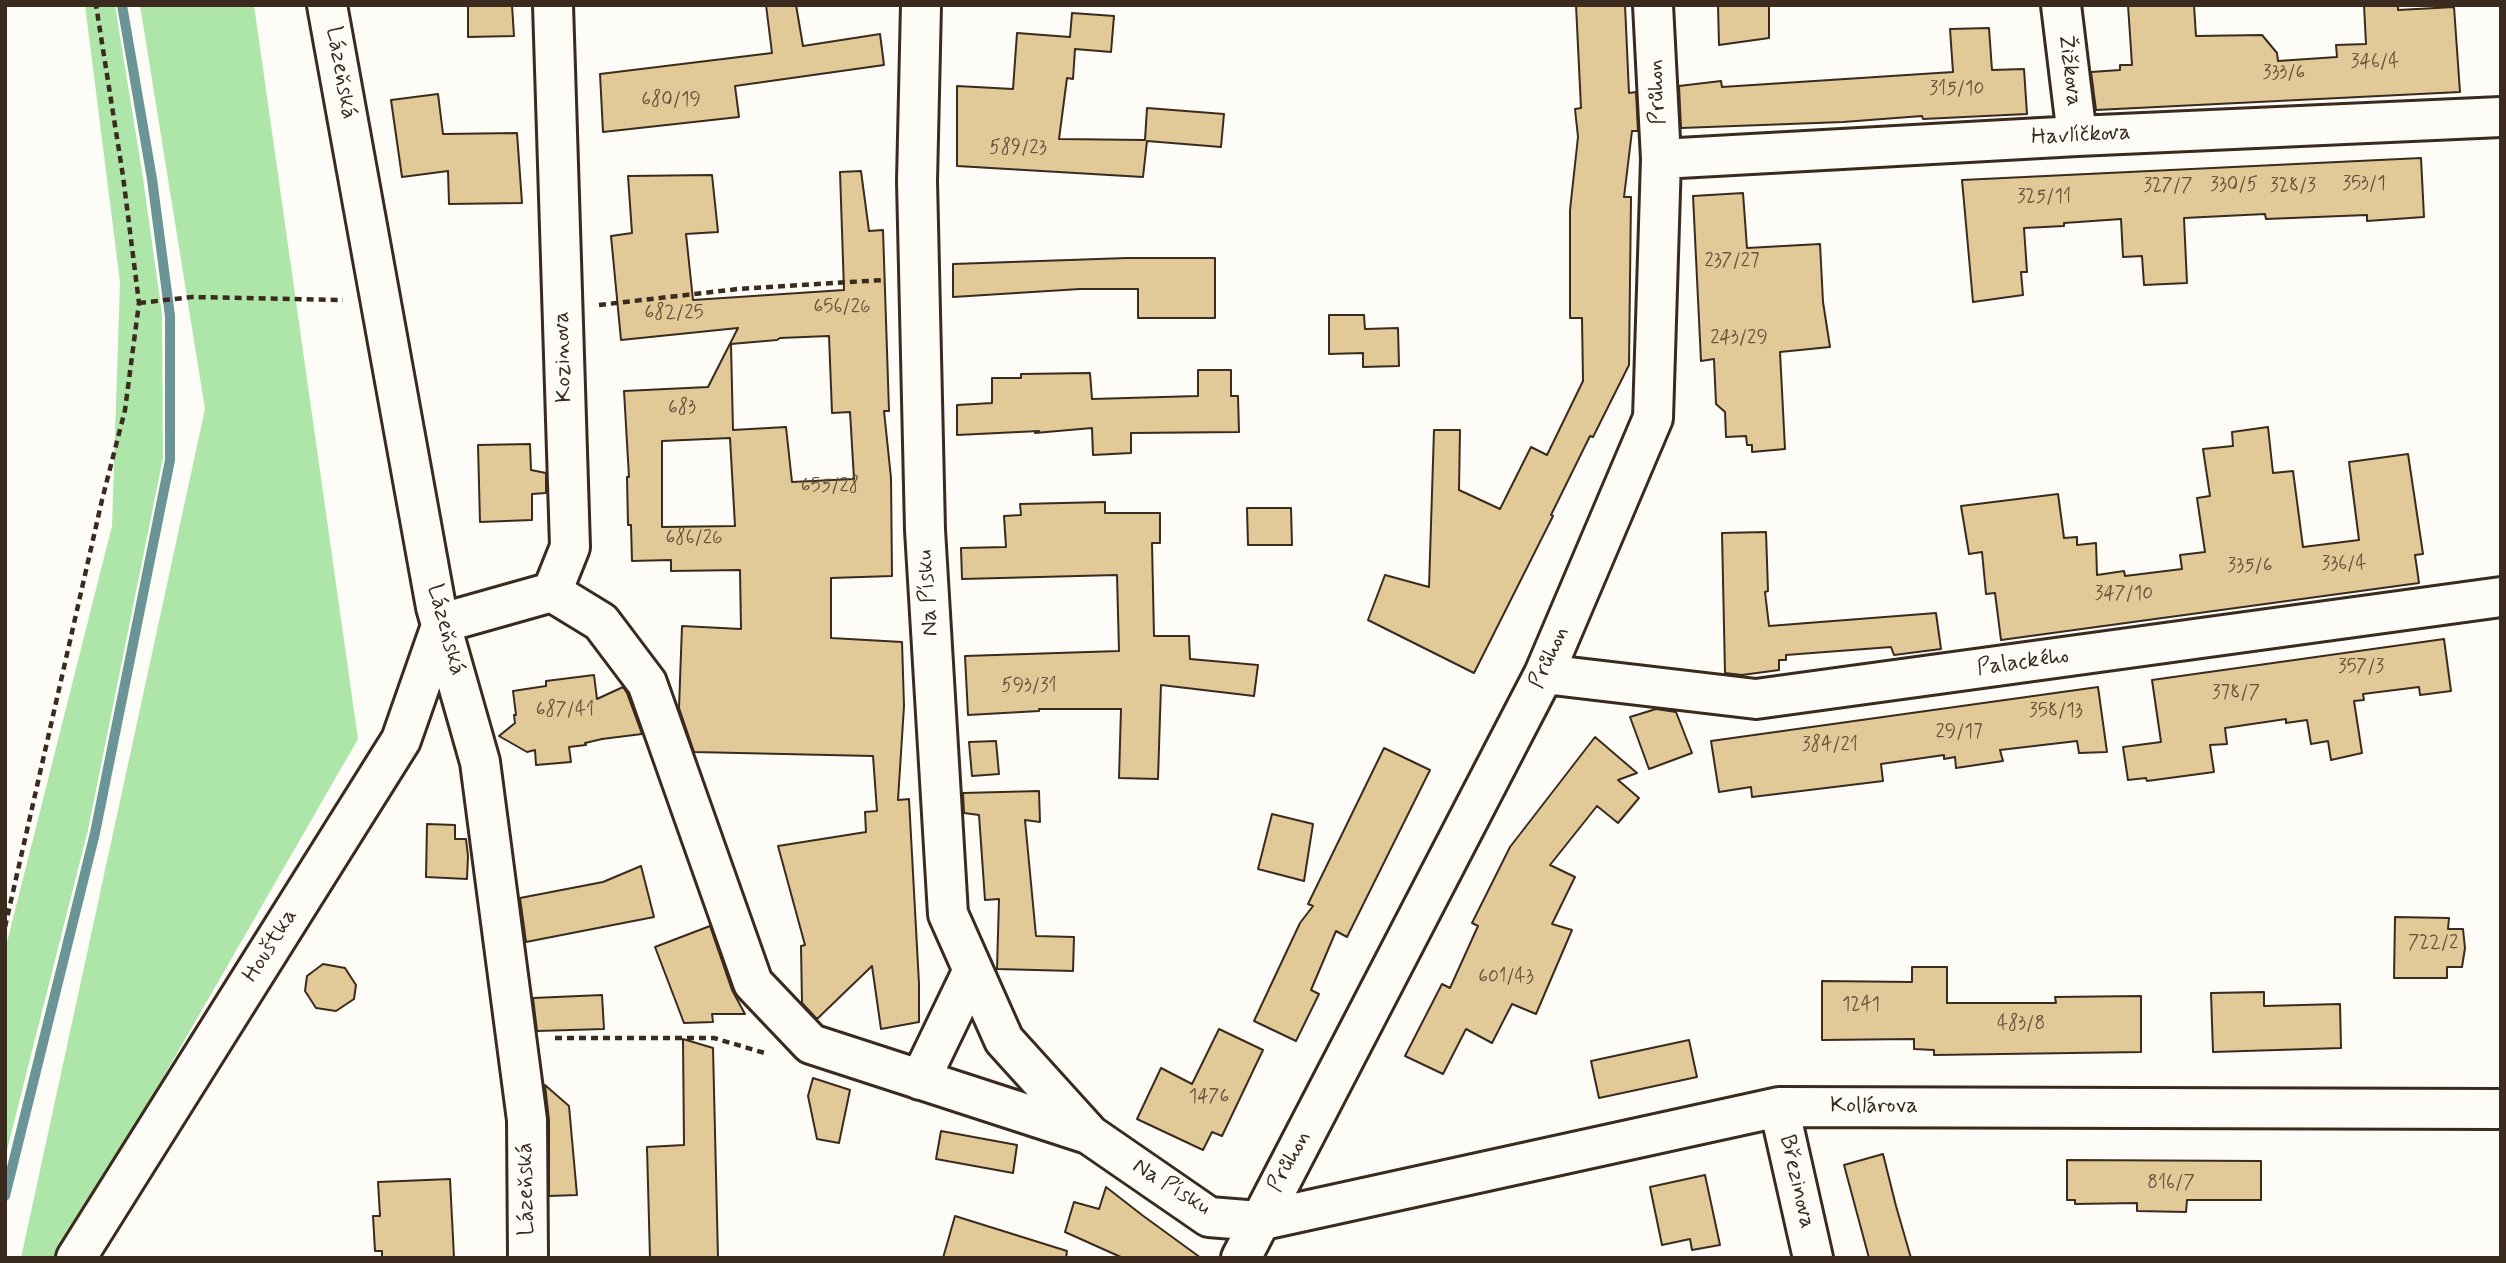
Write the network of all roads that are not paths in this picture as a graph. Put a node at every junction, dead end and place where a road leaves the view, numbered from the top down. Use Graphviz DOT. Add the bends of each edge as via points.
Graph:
graph roads {
  1 [pos="327,5"];
  2 [pos="553,5"];
  3 [pos="922,5"];
  4 [pos="1653,5"];
  5 [pos="2061,5"];
  6 [pos="2501,117"];
  7 [pos="2077,136"];
  8 [pos="1661,159"];
  9 [pos="552,592"];
  10 [pos="2501,597"];
  11 [pos="442,623"];
  12 [pos="1544,674"];
  13 [pos="973,970"];
  14 [pos="920,1080"];
  15 [pos="1779,1107"];
  16 [pos="2501,1109"];
  17 [pos="1090,1135"];
  18 [pos="1259,1221"];
  19 [pos="76,1258"];
  20 [pos="528,1258"];
  21 [pos="1241,1258"];
  22 [pos="1813,1258"];
  1 -- 11 [label="street, Lázeňská"];
  2 -- 9 [label="street, Kozinova" via="570,547"];
  3 -- 13 [label="street, Na Písku" via="917,181 925,530 948,914"];
  4 -- 8 [label="street, Průhon"];
  5 -- 7 [label="street, Žižkova"];
  6 -- 7 [label="street, Havlíčkova"];
  7 -- 8 [label="street, Havlíčkova"];
  8 -- 12 [label="street, Průhon" via="1653,418"];
  9 -- 11 [label="street"];
  9 -- 14 [label="street, Na Písku" via="601,622 647,682 753,983 811,1044"];
  10 -- 12 [label="street, Palackého" via="1756,699"];
  11 -- 19 [label="street, Houštka" via="401,740"];
  11 -- 20 [label="street, Lázeňská" via="480,762 527,1120"];
  12 -- 18 [label="street, Průhon"];
  13 -- 14 [label="street"];
  13 -- 17 [label="street, Na Písku" via="1004,1040"];
  14 -- 17 [label="street, Na Písku"];
  15 -- 16 [label="street, Kollárova"];
  15 -- 18 [label="street, Kollárova"];
  15 -- 22 [label="street, Březinova"];
  17 -- 18 [label="street, Na Písku" via="1209,1217"];
  18 -- 21 [label="street, Průhon"];
}
